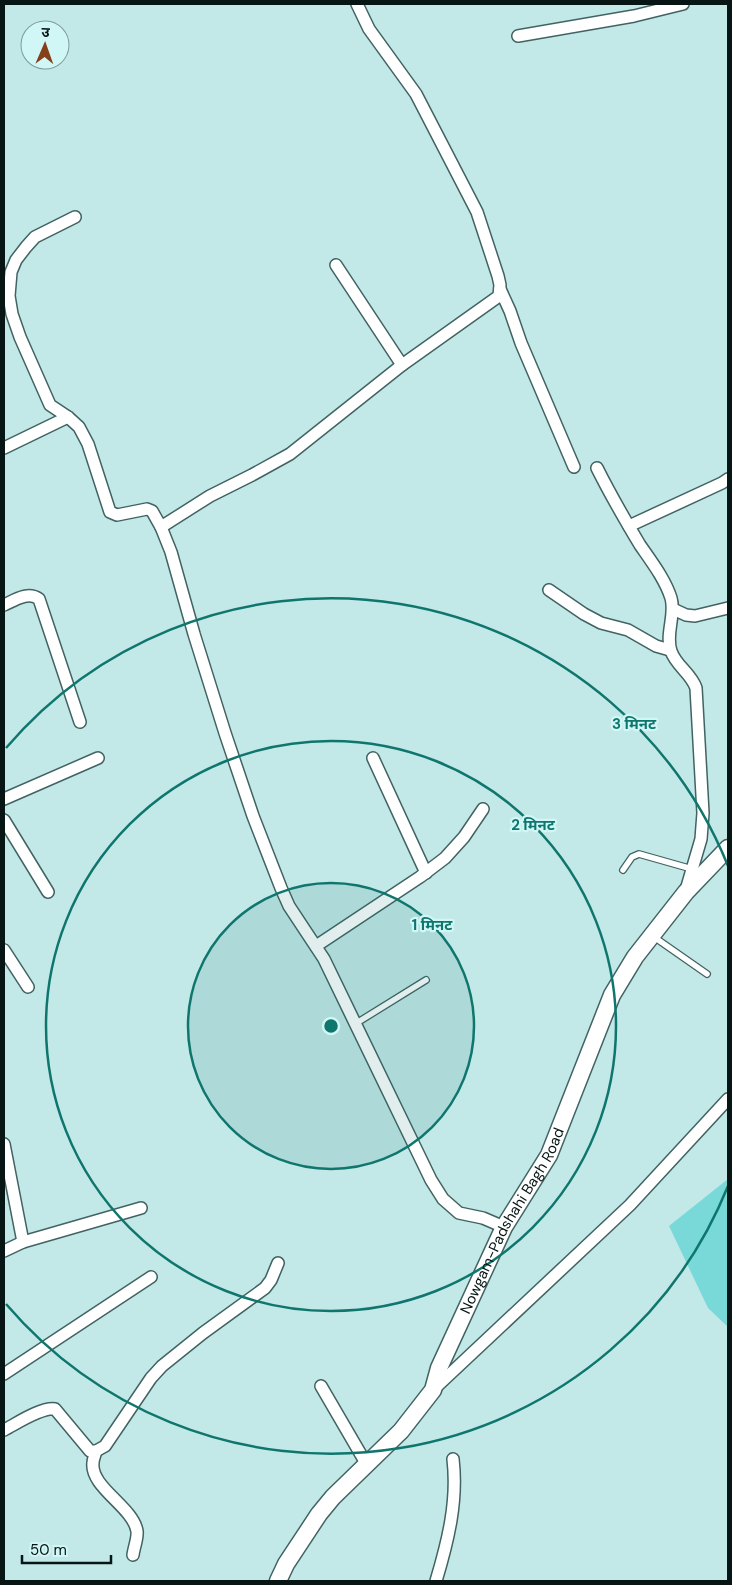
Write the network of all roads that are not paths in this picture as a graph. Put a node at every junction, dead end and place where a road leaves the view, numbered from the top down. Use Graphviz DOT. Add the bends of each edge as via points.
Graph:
graph roads {
  1 [pos="357,4"];
  2 [pos="683,4"];
  3 [pos="518,36"];
  4 [pos="75,217"];
  5 [pos="336,265"];
  6 [pos="500,289"];
  7 [pos="402,365"];
  8 [pos="68,417"];
  9 [pos="4,448"];
  10 [pos="574,467"];
  11 [pos="596,468"];
  12 [pos="728,479"];
  13 [pos="629,526"];
  14 [pos="161,527"];
  15 [pos="549,590"];
  16 [pos="4,605"];
  17 [pos="728,608"];
  18 [pos="673,609"];
  19 [pos="670,650"];
  20 [pos="80,722"];
  21 [pos="98,758"];
  22 [pos="373,758"];
  23 [pos="4,799"];
  24 [pos="483,810"];
  25 [pos="4,820"];
  26 [pos="728,848"];
  27 [pos="692,869"];
  28 [pos="623,870"];
  29 [pos="426,874"];
  30 [pos="48,892"];
  31 [pos="686,892"];
  32 [pos="652,935"];
  33 [pos="316,946"];
  34 [pos="4,950"];
  35 [pos="707,974"];
  36 [pos="426,980"];
  37 [pos="28,987"];
  38 [pos="355,1024"];
  39 [pos="728,1100"];
  40 [pos="4,1144"];
  41 [pos="141,1208"];
  42 [pos="504,1227"];
  43 [pos="23,1242"];
  44 [pos="4,1250"];
  45 [pos="278,1263"];
  46 [pos="151,1276"];
  47 [pos="4,1374"];
  48 [pos="321,1386"];
  49 [pos="433,1390"];
  50 [pos="4,1430"];
  51 [pos="96,1451"];
  52 [pos="454,1459"];
  53 [pos="367,1465"];
  54 [pos="133,1554"];
  55 [pos="278,1581"];
  56 [pos="436,1581"];
  1 -- 6 [label="street" via="369,29 416,94 468,195 480,221"];
  2 -- 3 [label="street"];
  4 -- 8 [label="street" via="35,237 26,247 16,260 9,296 20,336 50,405"];
  5 -- 7 [label="street"];
  6 -- 7 [label="street" via="496,299"];
  6 -- 10 [label="street"];
  7 -- 14 [label="street" via="290,454 210,496"];
  8 -- 9 [label="street"];
  8 -- 14 [label="street" via="79,427 88,444 110,512 117,515 147,509 152,511"];
  11 -- 13 [label="street"];
  12 -- 13 [label="street"];
  13 -- 18 [label="street" via="668,591"];
  14 -- 33 [label="street" via="253,816 289,906"];
  15 -- 19 [label="street" via="601,623 628,630"];
  16 -- 20 [label="street" via="24,596 39,599"];
  17 -- 18 [label="street" via="695,616"];
  18 -- 19 [label="street"];
  19 -- 27 [label="street" via="693,679 696,688 703,813 701,839"];
  21 -- 23 [label="street"];
  22 -- 29 [label="street"];
  24 -- 29 [label="street" via="464,837"];
  25 -- 30 [label="street"];
  26 -- 31 [label="main road, Nowgam-Padshahi Bagh Road"];
  27 -- 28 [label="lane" via="639,854 632,856"];
  27 -- 31 [label="street"];
  29 -- 33 [label="street"];
  31 -- 32 [label="main road, Nowgam-Padshahi Bagh Road"];
  32 -- 35 [label="lane"];
  32 -- 42 [label="main road, Nowgam-Padshahi Bagh Road" via="612,995 549,1155"];
  33 -- 38 [label="street"];
  34 -- 37 [label="street"];
  36 -- 38 [label="lane"];
  38 -- 42 [label="street" via="444,1199 459,1213"];
  39 -- 49 [label="street" via="630,1205"];
  40 -- 43 [label="street"];
  41 -- 43 [label="street"];
  42 -- 49 [label="main road, Nowgam-Padshahi Bagh Road" via="439,1368"];
  43 -- 44 [label="street"];
  45 -- 51 [label="street" via="265,1288 162,1366 106,1446"];
  46 -- 47 [label="street"];
  48 -- 53 [label="street"];
  49 -- 53 [label="main road, Nowgam-Padshahi Bagh Road" via="401,1431"];
  50 -- 51 [label="street" via="49,1408 54,1409 90,1451"];
  51 -- 54 [label="street" via="94,1473 135,1526"];
  52 -- 56 [label="street" via="453,1508"];
  53 -- 55 [label="main road, Nowgam-Padshahi Bagh Road" via="319,1514"];
}
